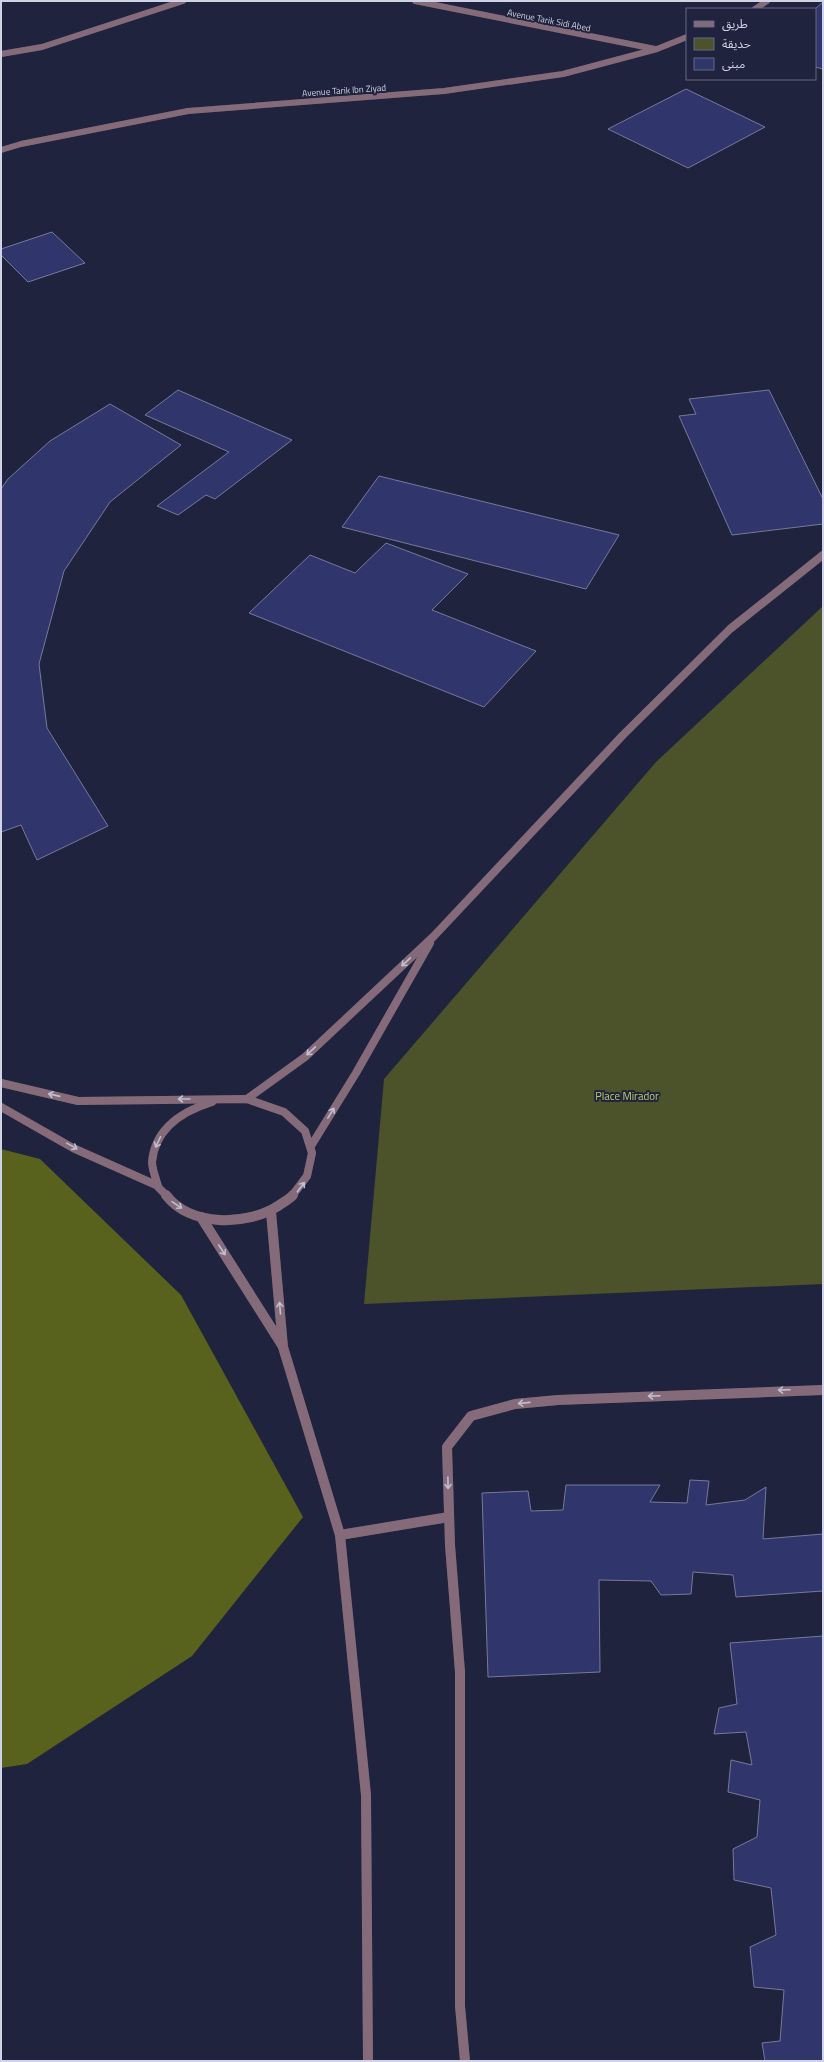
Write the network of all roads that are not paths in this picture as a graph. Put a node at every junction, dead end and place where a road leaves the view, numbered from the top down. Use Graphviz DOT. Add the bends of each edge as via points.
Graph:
graph roads {
  1 [pos="183,1"];
  2 [pos="415,1"];
  3 [pos="767,1"];
  4 [pos="756,8"];
  5 [pos="686,37"];
  6 [pos="657,49"];
  7 [pos="1,54"];
  8 [pos="1,150"];
  9 [pos="823,555"];
  10 [pos="434,936"];
  11 [pos="1,1083"];
  12 [pos="247,1098"];
  13 [pos="223,1099"];
  14 [pos="1,1107"];
  15 [pos="311,1146"];
  16 [pos="158,1186"];
  17 [pos="271,1212"];
  18 [pos="201,1217"];
  19 [pos="283,1347"];
  20 [pos="823,1390"];
  21 [pos="449,1517"];
  22 [pos="340,1535"];
  23 [pos="368,2061"];
  24 [pos="465,2061"];
  1 -- 7 [label="street" via="42,47"];
  2 -- 6 [label="street, Avenue Tarik Sidi Abed"];
  3 -- 4 [label="street"];
  5 -- 6 [label="street, Avenue Tarik Ibn Ziyad"];
  6 -- 8 [label="street, Avenue Tarik Ibn Ziyad" via="563,74 444,91 188,111"];
  9 -- 10 [label="street" via="730,629 622,735"];
  10 -- 12 [label="street, one-way" via="305,1057"];
  15 -- 10 [label="street, one-way"];
  13 -- 11 [label="street, one-way" via="78,1101"];
  12 -- 13 [label="street"];
  12 -- 15 [label="street" via="282,1109 296,1120"];
  13 -- 16 [label="street, one-way" via="195,1107 172,1121 157,1141 152,1163"];
  14 -- 16 [label="street, one-way" via="81,1152"];
  17 -- 15 [label="street, one-way" via="287,1202 309,1176 313,1161"];
  16 -- 18 [label="street, one-way" via="175,1205"];
  17 -- 18 [label="street" via="236,1221"];
  19 -- 17 [label="street, one-way"];
  18 -- 19 [label="street, one-way"];
  19 -- 22 [label="street"];
  20 -- 21 [label="street, one-way" via="558,1400 515,1404 471,1416 447,1447"];
  21 -- 22 [label="street"];
  21 -- 24 [label="street" via="460,1672 460,2006"];
  22 -- 23 [label="street" via="366,1795"];
}
